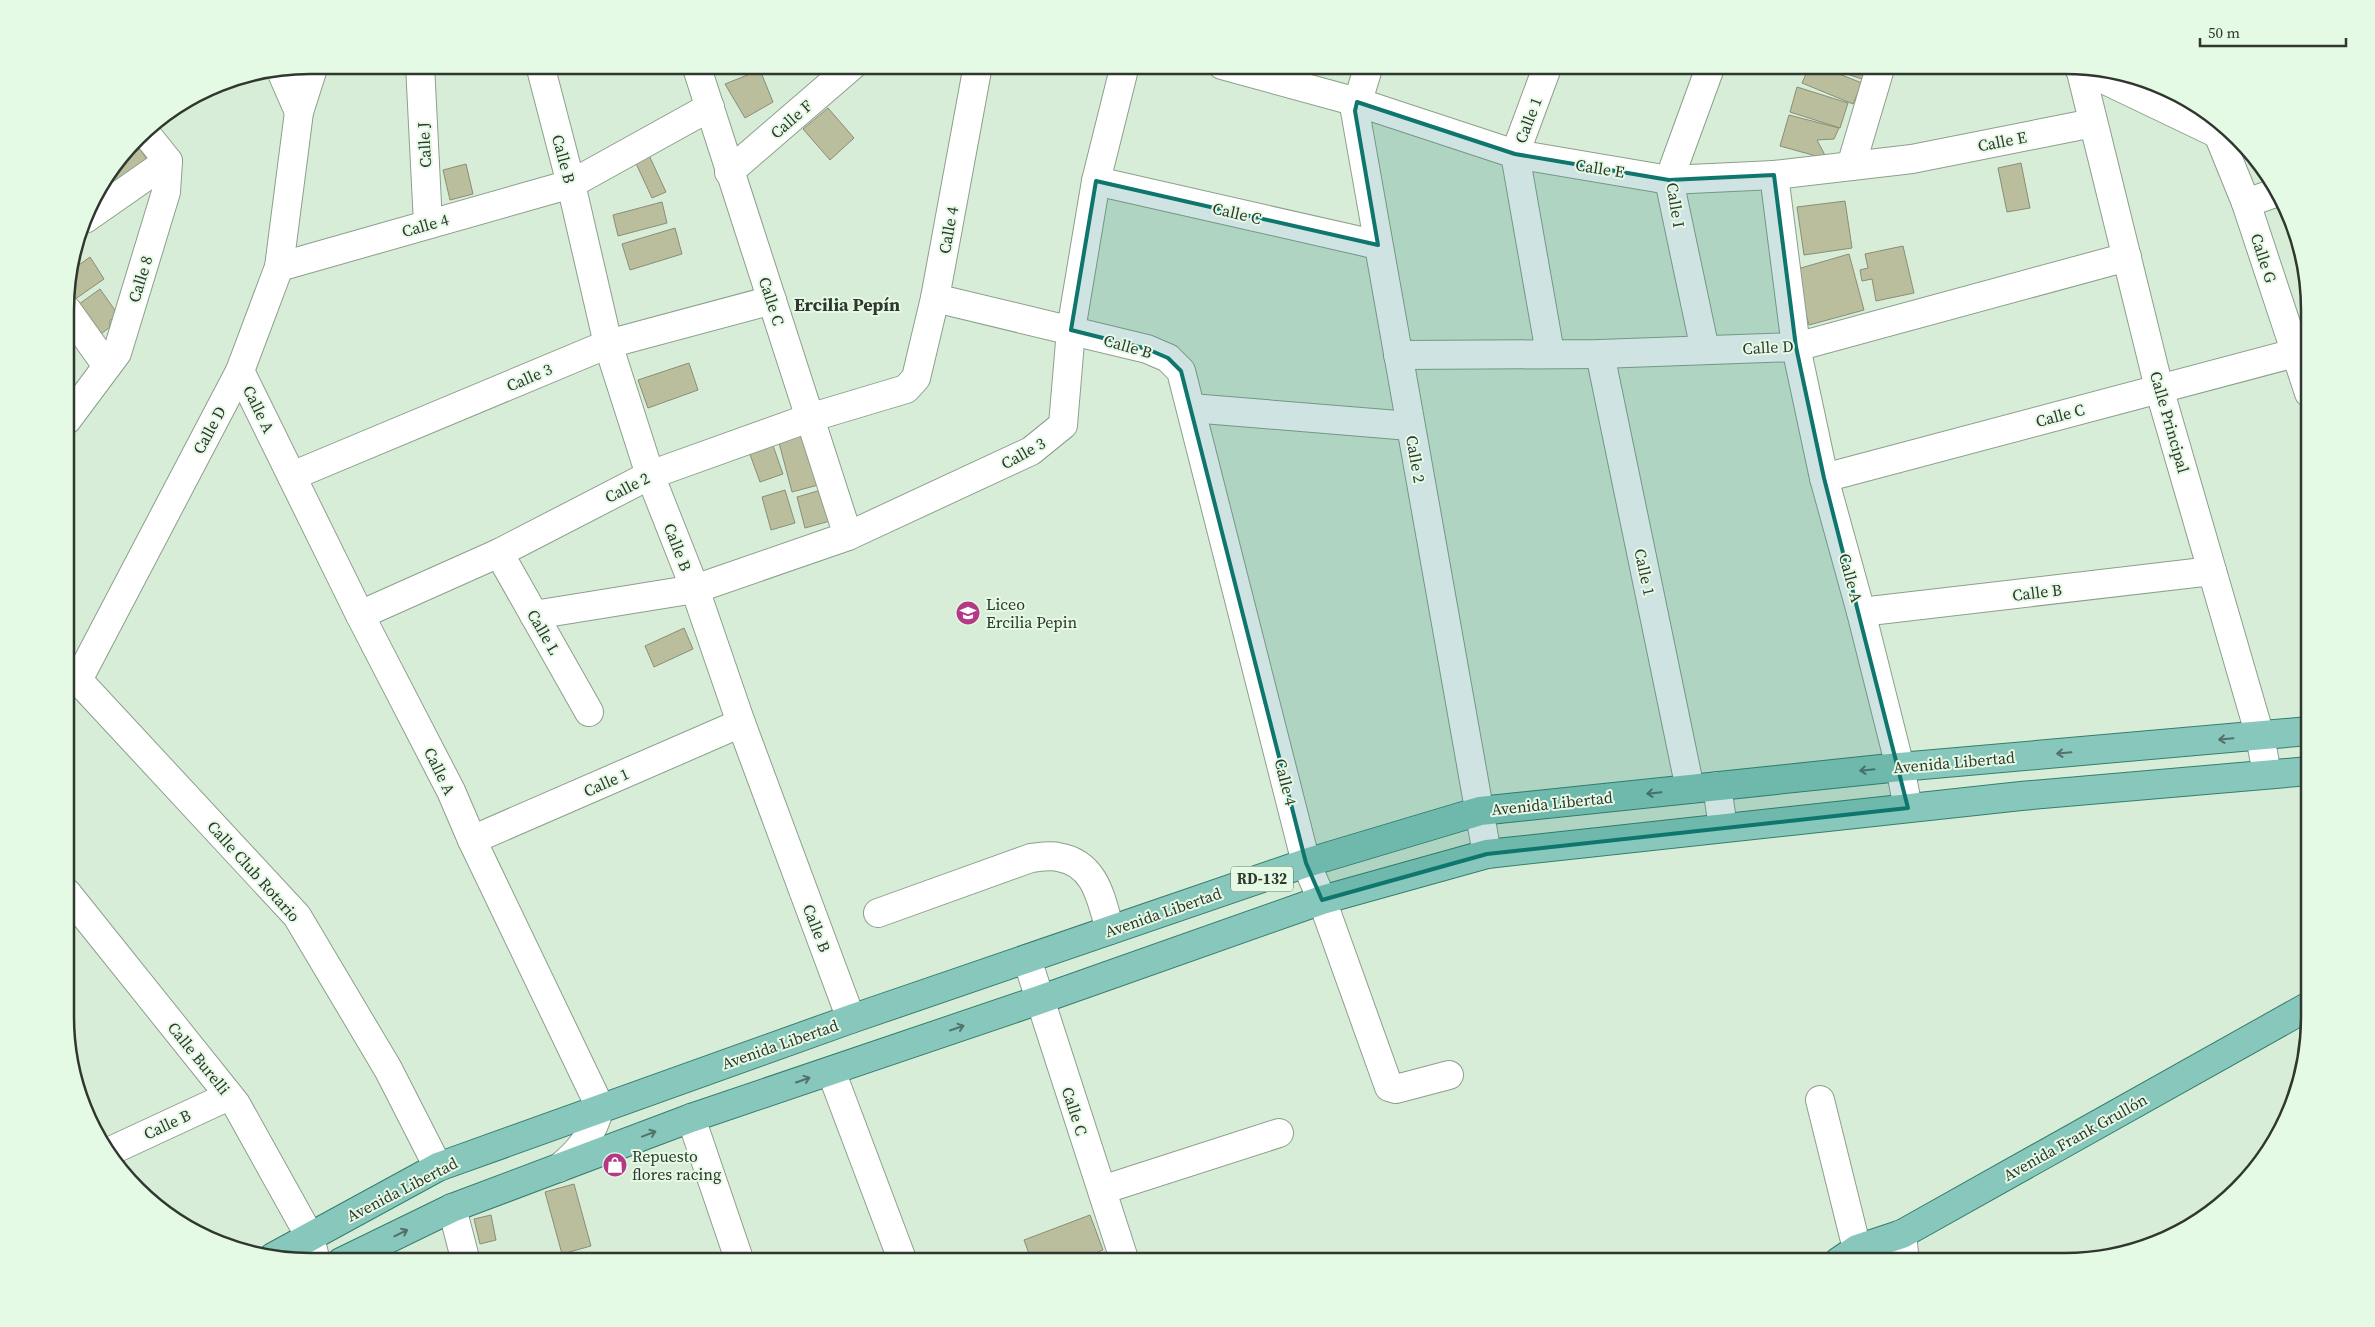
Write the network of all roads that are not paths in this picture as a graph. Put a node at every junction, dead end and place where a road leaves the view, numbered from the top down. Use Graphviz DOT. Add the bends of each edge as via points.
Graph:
graph roads {
  1 [pos="311,74"];
  2 [pos="420,74"];
  3 [pos="542,74"];
  4 [pos="699,74"];
  5 [pos="844,74"];
  6 [pos="976,74"];
  7 [pos="1123,74"];
  8 [pos="1255,74"];
  9 [pos="1366,74"];
  10 [pos="1545,74"];
  11 [pos="1708,74"];
  12 [pos="1878,74"];
  13 [pos="2080,74"];
  14 [pos="283,75"];
  15 [pos="2100,77"];
  16 [pos="1357,102"];
  17 [pos="710,107"];
  18 [pos="299,112"];
  19 [pos="2093,123"];
  20 [pos="2212,125"];
  21 [pos="2222,133"];
  22 [pos="149,137"];
  23 [pos="1515,154"];
  24 [pos="168,161"];
  25 [pos="1850,166"];
  26 [pos="730,172"];
  27 [pos="1774,175"];
  28 [pos="1669,180"];
  29 [pos="1096,181"];
  30 [pos="571,184"];
  31 [pos="2271,194"];
  32 [pos="2246,203"];
  33 [pos="95,212"];
  34 [pos="428,224"];
  35 [pos="1378,246"];
  36 [pos="2127,257"];
  37 [pos="279,267"];
  38 [pos="935,298"];
  39 [pos="772,300"];
  40 [pos="74,320"];
  41 [pos="1071,330"];
  42 [pos="608,344"];
  43 [pos="1796,347"];
  44 [pos="1705,350"];
  45 [pos="1550,353"];
  46 [pos="2296,353"];
  47 [pos="1600,354"];
  48 [pos="1398,355"];
  49 [pos="107,366"];
  50 [pos="2301,367"];
  51 [pos="240,371"];
  52 [pos="2160,388"];
  53 [pos="906,390"];
  54 [pos="1191,408"];
  55 [pos="74,411"];
  56 [pos="809,418"];
  57 [pos="1410,426"];
  58 [pos="650,475"];
  59 [pos="292,476"];
  60 [pos="1824,478"];
  61 [pos="848,536"];
  62 [pos="499,554"];
  63 [pos="2212,571"];
  64 [pos="695,589"];
  65 [pos="1861,612"];
  66 [pos="360,615"];
  67 [pos="534,615"];
  68 [pos="74,679"];
  69 [pos="74,682"];
  70 [pos="589,712"];
  71 [pos="741,723"];
  72 [pos="2301,732"];
  73 [pos="2260,736"];
  74 [pos="1900,767"];
  75 [pos="2301,771"];
  76 [pos="2267,774"];
  77 [pos="1717,786"];
  78 [pos="1690,789"];
  79 [pos="1908,808"];
  80 [pos="1480,811"];
  81 [pos="1723,828"];
  82 [pos="472,840"];
  83 [pos="1487,854"];
  84 [pos="1306,864"];
  85 [pos="1322,900"];
  86 [pos="74,902"];
  87 [pos="878,913"];
  88 [pos="1110,930"];
  89 [pos="1027,959"];
  90 [pos="1039,1000"];
  91 [pos="2301,1011"];
  92 [pos="851,1019"];
  93 [pos="831,1071"];
  94 [pos="1449,1075"];
  95 [pos="229,1096"];
  96 [pos="1820,1100"];
  97 [pos="600,1107"];
  98 [pos="691,1118"];
  99 [pos="1279,1134"];
  100 [pos="115,1149"];
  101 [pos="438,1166"];
  102 [pos="559,1168"];
  103 [pos="1102,1190"];
  104 [pos="452,1208"];
  105 [pos="1902,1234"];
  106 [pos="313,1250"];
  107 [pos="296,1253"];
  108 [pos="360,1253"];
  109 [pos="464,1253"];
  110 [pos="737,1253"];
  111 [pos="901,1253"];
  112 [pos="1122,1253"];
  113 [pos="1842,1253"];
  114 [pos="1855,1253"];
  115 [pos="1904,1253"];
  1 -- 18 [label="street, Calle D"];
  2 -- 34 [label="street, Calle J"];
  3 -- 30 [label="street, Calle B"];
  4 -- 17 [label="street, Calle C"];
  5 -- 26 [label="street, Calle F"];
  6 -- 38 [label="street, Calle 4"];
  7 -- 29 [label="street, Calle 3"];
  8 -- 16 [label="street"];
  9 -- 16 [label="street, Calle 2"];
  10 -- 23 [label="street, Calle 1"];
  11 -- 28 [label="street, Calle I"];
  12 -- 25 [label="street"];
  13 -- 19 [label="street, Calle Principal"];
  14 -- 18 [label="street"];
  15 -- 20 [label="street"];
  16 -- 23 [label="street, Calle E"];
  16 -- 35 [label="street, Calle 2" via="1355,111"];
  17 -- 26 [label="street, Calle C"];
  17 -- 30 [label="street, Calle 4"];
  18 -- 37 [label="street, Calle D"];
  19 -- 25 [label="street, Calle E" via="1912,158"];
  19 -- 36 [label="street, Calle Principal"];
  21 -- 32 [label="street, Calle G"];
  22 -- 24 [label="street"];
  23 -- 28 [label="street, Calle E"];
  23 -- 45 [label="street, Calle 1"];
  24 -- 33 [label="street"];
  24 -- 49 [label="street, Calle 8" via="166,192 117,353"];
  25 -- 27 [label="street, Calle E"];
  26 -- 39 [label="street, Calle C"];
  27 -- 28 [label="street, Calle E"];
  27 -- 43 [label="street, Calle A"];
  28 -- 44 [label="street, Calle I"];
  29 -- 35 [label="street, Calle C"];
  29 -- 41 [label="street, Calle 3"];
  30 -- 34 [label="street, Calle 4"];
  30 -- 42 [label="street, Calle B"];
  31 -- 32 [label="street"];
  32 -- 46 [label="street, Calle G"];
  34 -- 37 [label="street, Calle 4"];
  35 -- 48 [label="street, Calle 2"];
  36 -- 43 [label="street, Calle D"];
  36 -- 52 [label="street, Calle Principal"];
  37 -- 51 [label="street, Calle D"];
  38 -- 41 [label="street, Calle B"];
  38 -- 53 [label="street, Calle 4" via="916,378"];
  39 -- 42 [label="street, Calle 3"];
  39 -- 56 [label="street, Calle C"];
  40 -- 49 [label="street"];
  41 -- 54 [label="street, Calle B" via="1147,349 1168,358 1181,371"];
  41 -- 61 [label="street, Calle 3" via="1063,425 1031,451"];
  42 -- 58 [label="street, Calle B"];
  42 -- 59 [label="street, Calle 3"];
  43 -- 44 [label="street, Calle D"];
  43 -- 60 [label="street, Calle A"];
  44 -- 47 [label="street, Calle D"];
  45 -- 47 [label="street, Calle D"];
  45 -- 48 [label="street, Calle D"];
  46 -- 50 [label="street, Calle G"];
  46 -- 52 [label="street, Calle C"];
  47 -- 78 [label="street, Calle 1"];
  48 -- 57 [label="street, Calle 2"];
  49 -- 55 [label="street, Calle 8"];
  51 -- 59 [label="street, Calle A"];
  51 -- 68 [label="street, Calle D"];
  52 -- 60 [label="street, Calle C"];
  52 -- 63 [label="street, Calle Principal"];
  53 -- 56 [label="street, Calle 2"];
  54 -- 57 [label="street"];
  54 -- 84 [label="street, Calle 4"];
  56 -- 58 [label="street, Calle 2"];
  56 -- 61 [label="street, Calle C"];
  57 -- 80 [label="street, Calle 2"];
  58 -- 62 [label="street, Calle 2"];
  58 -- 64 [label="street, Calle B"];
  59 -- 66 [label="street, Calle A"];
  60 -- 65 [label="street, Calle A"];
  61 -- 64 [label="street, Calle 3"];
  62 -- 66 [label="street, Calle 2"];
  62 -- 67 [label="street, Calle L"];
  63 -- 65 [label="street, Calle B"];
  63 -- 73 [label="street, Calle Principal"];
  64 -- 67 [label="street, Calle 3"];
  64 -- 71 [label="street, Calle B"];
  65 -- 74 [label="street, Calle A"];
  66 -- 82 [label="street, Calle A"];
  67 -- 70 [label="street, Calle L"];
  69 -- 101 [label="street, Calle Club Rotario" via="296,916 388,1069"];
  71 -- 82 [label="street, Calle 1"];
  71 -- 92 [label="street, Calle B"];
  72 -- 73 [label="main road, Avenida Libertad / RD-132"];
  73 -- 74 [label="main road, Avenida Libertad / RD-132, one-way"];
  73 -- 76 [label="street, Calle Principal"];
  74 -- 77 [label="main road, Avenida Libertad / RD-132, one-way"];
  74 -- 79 [label="street, Calle A"];
  75 -- 76 [label="main road, RD-132"];
  76 -- 79 [label="main road, RD-132"];
  77 -- 78 [label="main road, Avenida Libertad / RD-132"];
  77 -- 81 [label="street"];
  78 -- 80 [label="main road, Avenida Libertad / RD-132, one-way"];
  79 -- 81 [label="main road, RD-132"];
  80 -- 83 [label="street, Calle 2"];
  80 -- 84 [label="main road, Avenida Libertad / RD-132"];
  81 -- 83 [label="main road, RD-132"];
  82 -- 97 [label="street, Calle A"];
  83 -- 85 [label="main road, RD-132"];
  84 -- 85 [label="street, Calle 4"];
  84 -- 88 [label="main road, Avenida Libertad / RD-132"];
  85 -- 90 [label="main road, RD-132"];
  85 -- 94 [label="street, Calle 4" via="1389,1087 1396,1089"];
  86 -- 95 [label="street, Calle Burelli"];
  87 -- 88 [label="street" via="1031,858 1058,856 1082,865 1096,882"];
  88 -- 89 [label="main road, Avenida Libertad / RD-132"];
  89 -- 90 [label="street, Calle C"];
  89 -- 92 [label="main road, Avenida Libertad / RD-132"];
  93 -- 90 [label="main road, RD-132, one-way"];
  90 -- 103 [label="street, Calle C"];
  91 -- 105 [label="main road, Avenida Frank Grullón"];
  92 -- 97 [label="main road, Avenida Libertad / RD-132"];
  98 -- 93 [label="main road, RD-132, one-way"];
  93 -- 111 [label="street"];
  95 -- 100 [label="street, Calle B"];
  95 -- 106 [label="street, Calle Burelli"];
  96 -- 113 [label="street"];
  97 -- 101 [label="main road, Avenida Libertad / RD-132"];
  97 -- 102 [label="street" via="586,1142"];
  102 -- 98 [label="main road, RD-132, one-way"];
  98 -- 110 [label="street"];
  99 -- 103 [label="street"];
  101 -- 106 [label="main road, Avenida Libertad / RD-132"];
  102 -- 104 [label="main road, RD-132"];
  103 -- 112 [label="street, Calle C"];
  108 -- 104 [label="main road, RD-132, one-way"];
  104 -- 109 [label="street"];
  105 -- 114 [label="main road, Avenida Frank Grullón"];
  105 -- 115 [label="street"];
  106 -- 107 [label="main road, Avenida Libertad / RD-132"];
}
